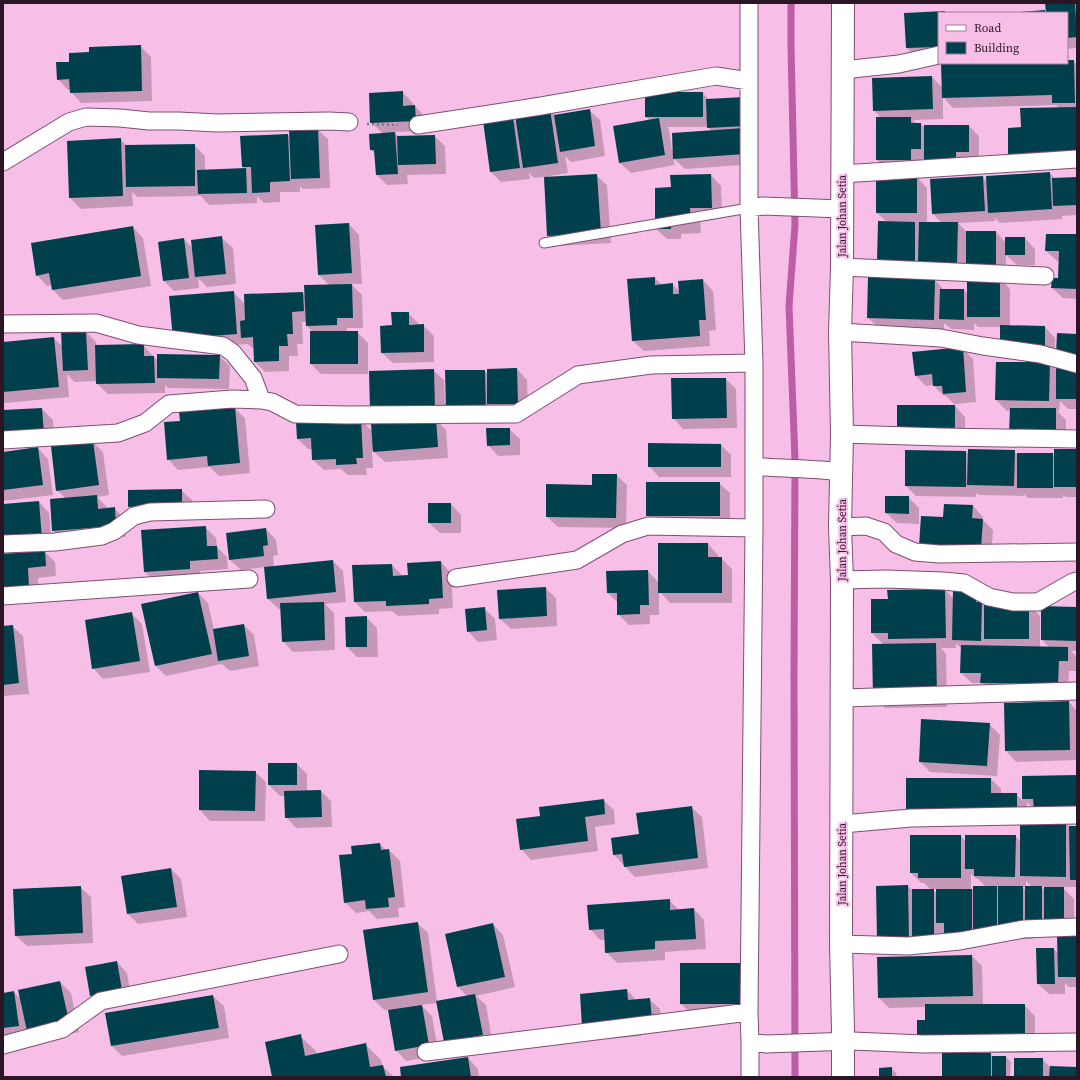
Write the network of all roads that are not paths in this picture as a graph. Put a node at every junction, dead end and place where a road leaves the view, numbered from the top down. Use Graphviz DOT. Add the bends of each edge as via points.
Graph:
graph roads {
  1 [pos="749,3"];
  2 [pos="843,3"];
  3 [pos="938,55"];
  4 [pos="843,70"];
  5 [pos="749,81"];
  6 [pos="349,122"];
  7 [pos="418,125"];
  8 [pos="1077,160"];
  9 [pos="3,162"];
  10 [pos="842,174"];
  11 [pos="756,207"];
  12 [pos="842,209"];
  13 [pos="544,243"];
  14 [pos="842,267"];
  15 [pos="1045,276"];
  16 [pos="3,324"];
  17 [pos="840,332"];
  18 [pos="754,363"];
  19 [pos="1077,364"];
  20 [pos="261,400"];
  21 [pos="842,434"];
  22 [pos="1077,439"];
  23 [pos="3,440"];
  24 [pos="754,466"];
  25 [pos="842,472"];
  26 [pos="266,509"];
  27 [pos="840,527"];
  28 [pos="754,528"];
  29 [pos="3,544"];
  30 [pos="1077,552"];
  31 [pos="456,578"];
  32 [pos="249,579"];
  33 [pos="842,580"];
  34 [pos="1077,581"];
  35 [pos="3,596"];
  36 [pos="1077,691"];
  37 [pos="850,698"];
  38 [pos="1077,815"];
  39 [pos="842,824"];
  40 [pos="1077,927"];
  41 [pos="841,944"];
  42 [pos="339,954"];
  43 [pos="749,1012"];
  44 [pos="843,1041"];
  45 [pos="1077,1042"];
  46 [pos="758,1043"];
  47 [pos="3,1045"];
  48 [pos="426,1052"];
  49 [pos="750,1077"];
  50 [pos="843,1077"];
  1 -- 5 [label="street"];
  2 -- 4 [label="main road, Jalan Johan Setia"];
  3 -- 4 [label="street" via="899,64"];
  4 -- 10 [label="main road, Jalan Johan Setia"];
  5 -- 7 [label="street" via="716,76"];
  5 -- 11 [label="street"];
  6 -- 9 [label="street" via="217,123 86,117 69,122"];
  8 -- 10 [label="street"];
  10 -- 12 [label="main road, Jalan Johan Setia"];
  11 -- 12 [label="street"];
  11 -- 13 [label="lane"];
  11 -- 18 [label="street"];
  12 -- 14 [label="main road, Jalan Johan Setia"];
  14 -- 15 [label="street"];
  14 -- 17 [label="main road, Jalan Johan Setia"];
  16 -- 20 [label="street" via="96,323 138,335 223,346 233,353 253,378"];
  17 -- 19 [label="street" via="941,338 1040,354"];
  17 -- 21 [label="main road, Jalan Johan Setia"];
  18 -- 20 [label="street" via="651,365 578,375 516,414 295,414 272,402"];
  18 -- 24 [label="street"];
  20 -- 23 [label="street" via="232,399 169,404 145,423 118,433"];
  21 -- 22 [label="street"];
  21 -- 25 [label="main road, Jalan Johan Setia"];
  24 -- 25 [label="street"];
  24 -- 28 [label="street"];
  25 -- 27 [label="main road, Jalan Johan Setia"];
  26 -- 29 [label="street" via="150,512 134,516 114,531 102,536 55,542"];
  27 -- 30 [label="street" via="866,526 884,532 896,544 915,552"];
  27 -- 33 [label="main road, Jalan Johan Setia"];
  28 -- 31 [label="street" via="648,526 622,534 577,560"];
  28 -- 43 [label="street"];
  32 -- 35 [label="street"];
  33 -- 34 [label="street" via="886,579 964,583 989,597 1013,602 1038,602"];
  33 -- 37 [label="main road, Jalan Johan Setia"];
  36 -- 37 [label="street"];
  37 -- 39 [label="main road, Jalan Johan Setia"];
  38 -- 39 [label="street" via="911,818"];
  39 -- 41 [label="main road, Jalan Johan Setia"];
  40 -- 41 [label="street" via="1024,929 960,941 908,946"];
  41 -- 44 [label="main road, Jalan Johan Setia"];
  42 -- 47 [label="street" via="101,1001 62,1029"];
  43 -- 46 [label="street"];
  43 -- 48 [label="street"];
  44 -- 45 [label="street" via="923,1044"];
  44 -- 46 [label="street"];
  44 -- 50 [label="main road, Jalan Johan Setia"];
  46 -- 49 [label="street"];
}
